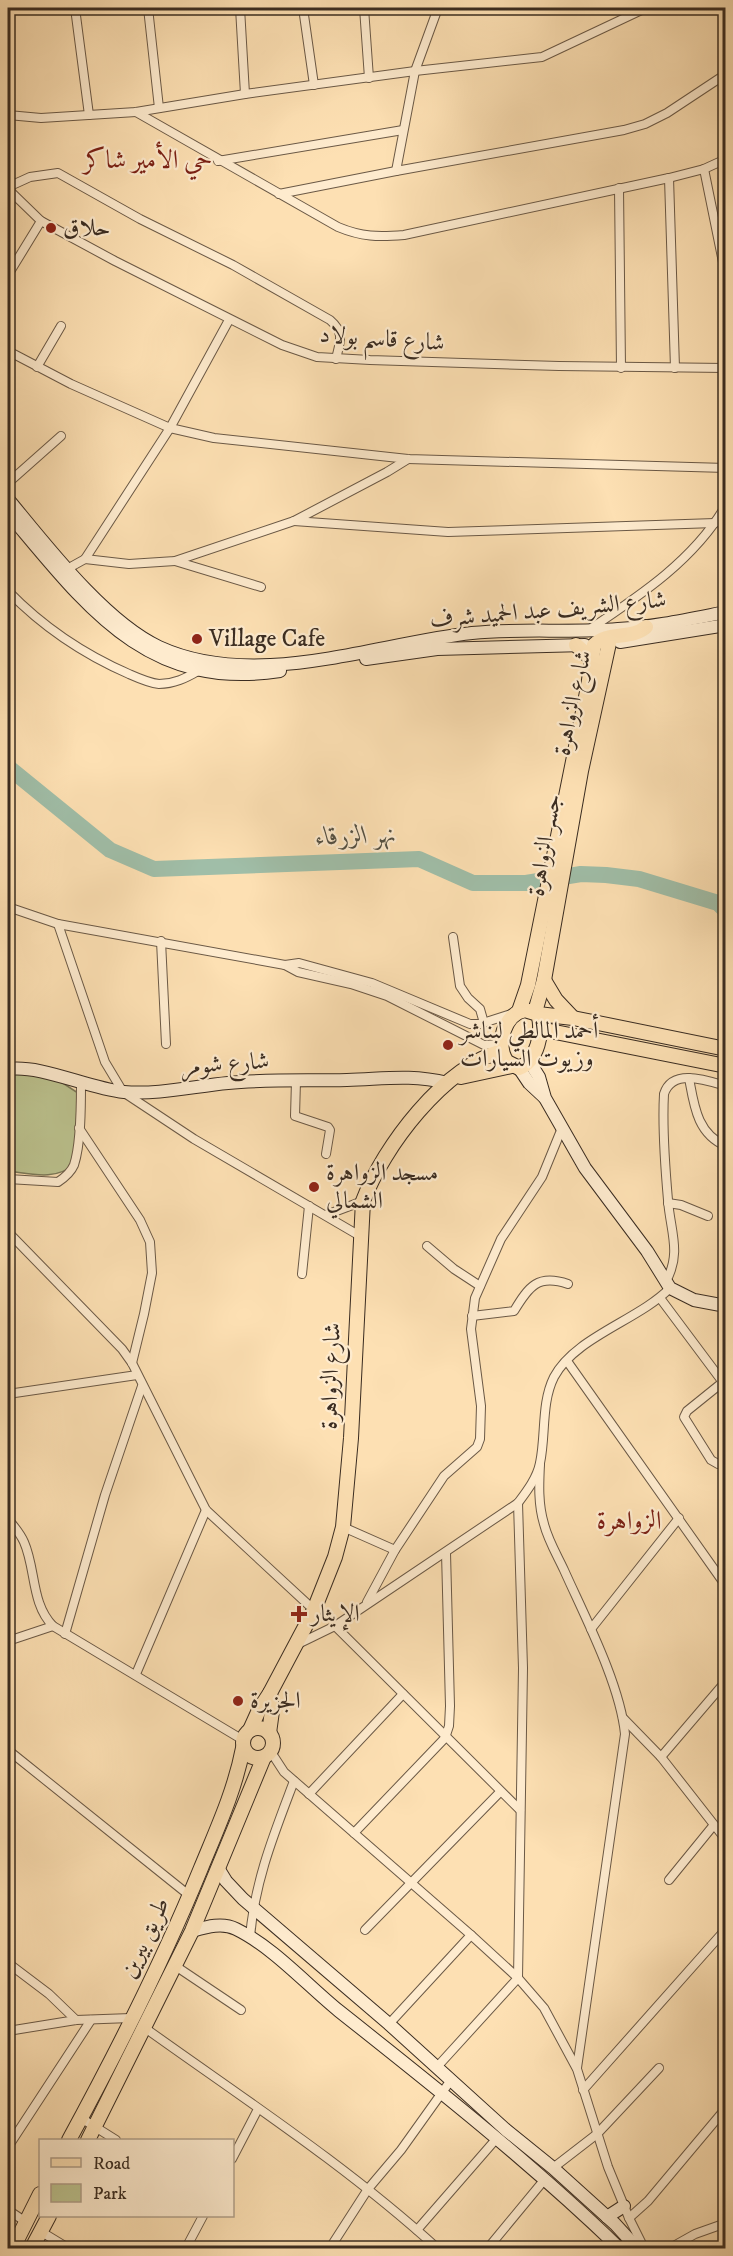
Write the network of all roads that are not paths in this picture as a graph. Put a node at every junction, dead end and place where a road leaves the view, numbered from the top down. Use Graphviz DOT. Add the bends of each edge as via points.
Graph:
graph roads {
  1 [pos="75,8"];
  2 [pos="148,8"];
  3 [pos="240,8"];
  4 [pos="303,8"];
  5 [pos="364,8"];
  6 [pos="438,8"];
  7 [pos="646,8"];
  8 [pos="415,71"];
  9 [pos="726,74"];
  10 [pos="369,78"];
  11 [pos="314,85"];
  12 [pos="244,94"];
  13 [pos="159,108"];
  14 [pos="136,112"];
  15 [pos="8,115"];
  16 [pos="89,115"];
  17 [pos="403,130"];
  18 [pos="726,159"];
  19 [pos="218,160"];
  20 [pos="704,169"];
  21 [pos="396,171"];
  22 [pos="669,178"];
  23 [pos="8,188"];
  24 [pos="619,188"];
  25 [pos="279,194"];
  26 [pos="41,221"];
  27 [pos="8,275"];
  28 [pos="726,278"];
  29 [pos="229,320"];
  30 [pos="61,326"];
  31 [pos="8,351"];
  32 [pos="336,359"];
  33 [pos="37,367"];
  34 [pos="621,368"];
  35 [pos="675,368"];
  36 [pos="726,368"];
  37 [pos="170,428"];
  38 [pos="61,436"];
  39 [pos="408,459"];
  40 [pos="726,468"];
  41 [pos="8,483"];
  42 [pos="8,499"];
  43 [pos="726,505"];
  44 [pos="8,513"];
  45 [pos="294,521"];
  46 [pos="715,523"];
  47 [pos="85,558"];
  48 [pos="175,561"];
  49 [pos="67,569"];
  50 [pos="261,587"];
  51 [pos="8,591"];
  52 [pos="616,612"];
  53 [pos="726,612"];
  54 [pos="726,625"];
  55 [pos="646,627"];
  56 [pos="618,629"];
  57 [pos="588,631"];
  58 [pos="473,633"];
  59 [pos="609,643"];
  60 [pos="576,645"];
  61 [pos="594,645"];
  62 [pos="473,647"];
  63 [pos="593,660"];
  64 [pos="198,671"];
  65 [pos="576,771"];
  66 [pos="8,907"];
  67 [pos="58,924"];
  68 [pos="545,927"];
  69 [pos="453,937"];
  70 [pos="161,941"];
  71 [pos="285,965"];
  72 [pos="544,980"];
  73 [pos="517,1012"];
  74 [pos="537,1013"];
  75 [pos="573,1018"];
  76 [pos="484,1023"];
  77 [pos="540,1029"];
  78 [pos="166,1044"];
  79 [pos="501,1048"];
  80 [pos="726,1049"];
  81 [pos="520,1065"];
  82 [pos="726,1065"];
  83 [pos="8,1069"];
  84 [pos="689,1078"];
  85 [pos="452,1080"];
  86 [pos="296,1081"];
  87 [pos="81,1084"];
  88 [pos="726,1086"];
  89 [pos="123,1092"];
  90 [pos="79,1128"];
  91 [pos="562,1128"];
  92 [pos="726,1146"];
  93 [pos="326,1154"];
  94 [pos="8,1179"];
  95 [pos="363,1201"];
  96 [pos="668,1203"];
  97 [pos="309,1206"];
  98 [pos="326,1215"];
  99 [pos="708,1216"];
  100 [pos="8,1232"];
  101 [pos="360,1236"];
  102 [pos="427,1246"];
  103 [pos="302,1274"];
  104 [pos="568,1284"];
  105 [pos="668,1285"];
  106 [pos="480,1286"];
  107 [pos="660,1298"];
  108 [pos="726,1306"];
  109 [pos="472,1316"];
  110 [pos="567,1361"];
  111 [pos="132,1363"];
  112 [pos="137,1375"];
  113 [pos="724,1384"];
  114 [pos="142,1386"];
  115 [pos="8,1394"];
  116 [pos="726,1462"];
  117 [pos="540,1464"];
  118 [pos="518,1503"];
  119 [pos="206,1510"];
  120 [pos="679,1518"];
  121 [pos="8,1519"];
  122 [pos="343,1527"];
  123 [pos="395,1550"];
  124 [pos="446,1553"];
  125 [pos="726,1586"];
  126 [pos="367,1603"];
  127 [pos="314,1610"];
  128 [pos="53,1626"];
  129 [pos="334,1626"];
  130 [pos="591,1629"];
  131 [pos="65,1634"];
  132 [pos="8,1641"];
  133 [pos="296,1645"];
  134 [pos="136,1674"];
  135 [pos="726,1681"];
  136 [pos="270,1693"];
  137 [pos="403,1694"];
  138 [pos="623,1718"];
  139 [pos="269,1733"];
  140 [pos="445,1738"];
  141 [pos="246,1739"];
  142 [pos="8,1750"];
  143 [pos="267,1755"];
  144 [pos="661,1757"];
  145 [pos="294,1781"];
  146 [pos="500,1792"];
  147 [pos="309,1794"];
  148 [pos="520,1810"];
  149 [pos="713,1826"];
  150 [pos="354,1833"];
  151 [pos="726,1840"];
  152 [pos="218,1868"];
  153 [pos="669,1880"];
  154 [pos="411,1882"];
  155 [pos="190,1896"];
  156 [pos="253,1906"];
  157 [pos="726,1929"];
  158 [pos="364,1930"];
  159 [pos="192,1931"];
  160 [pos="471,1935"];
  161 [pos="250,1937"];
  162 [pos="8,1963"];
  163 [pos="174,1965"];
  164 [pos="518,1978"];
  165 [pos="241,2010"];
  166 [pos="131,2018"];
  167 [pos="76,2020"];
  168 [pos="91,2020"];
  169 [pos="389,2024"];
  170 [pos="145,2028"];
  171 [pos="8,2031"];
  172 [pos="437,2067"];
  173 [pos="659,2068"];
  174 [pos="577,2069"];
  175 [pos="451,2080"];
  176 [pos="583,2090"];
  177 [pos="441,2092"];
  178 [pos="726,2108"];
  179 [pos="258,2109"];
  180 [pos="81,2118"];
  181 [pos="95,2126"];
  182 [pos="597,2134"];
  183 [pos="497,2138"];
  184 [pos="70,2139"];
  185 [pos="88,2139"];
  186 [pos="114,2139"];
  187 [pos="8,2147"];
  188 [pos="234,2155"];
  189 [pos="553,2168"];
  190 [pos="545,2179"];
  191 [pos="368,2189"];
  192 [pos="39,2196"];
  193 [pos="624,2206"];
  194 [pos="8,2210"];
  195 [pos="48,2217"];
  196 [pos="202,2217"];
  197 [pos="629,2218"];
  198 [pos="611,2221"];
  199 [pos="26,2222"];
  200 [pos="726,2223"];
  201 [pos="417,2230"];
  202 [pos="40,2231"];
  203 [pos="603,2233"];
  204 [pos="13,2248"];
  205 [pos="32,2248"];
  206 [pos="68,2248"];
  207 [pos="186,2248"];
  208 [pos="330,2248"];
  209 [pos="437,2248"];
  210 [pos="488,2248"];
  211 [pos="619,2248"];
  212 [pos="637,2248"];
  213 [pos="644,2248"];
  214 [pos="670,2248"];
  1 -- 16 [label="street"];
  2 -- 13 [label="street"];
  3 -- 12 [label="street"];
  4 -- 11 [label="street"];
  5 -- 10 [label="street"];
  6 -- 8 [label="street"];
  7 -- 8 [label="street" via="542,57"];
  8 -- 10 [label="street"];
  8 -- 17 [label="street"];
  9 -- 21 [label="street" via="645,124"];
  10 -- 11 [label="street"];
  11 -- 12 [label="street"];
  12 -- 13 [label="street"];
  13 -- 14 [label="street"];
  14 -- 16 [label="street"];
  14 -- 19 [label="street"];
  15 -- 16 [label="street"];
  17 -- 19 [label="street"];
  17 -- 21 [label="street"];
  18 -- 20 [label="street"];
  19 -- 25 [label="street"];
  20 -- 22 [label="street"];
  20 -- 28 [label="street"];
  21 -- 25 [label="street"];
  22 -- 24 [label="street"];
  22 -- 35 [label="street"];
  23 -- 26 [label="street, شارع قاسم بولاد"];
  23 -- 32 [label="street" via="30,177 58,173 330,320 340,333"];
  24 -- 25 [label="street" via="404,235 374,237 338,227"];
  24 -- 34 [label="street"];
  26 -- 27 [label="street"];
  26 -- 29 [label="street, شارع قاسم بولاد"];
  29 -- 32 [label="street, شارع قاسم بولاد" via="298,351"];
  29 -- 37 [label="street"];
  30 -- 33 [label="street"];
  31 -- 33 [label="street"];
  32 -- 34 [label="street, شارع قاسم بولاد"];
  33 -- 37 [label="street"];
  34 -- 35 [label="street, شارع قاسم بولاد"];
  35 -- 36 [label="street, شارع قاسم بولاد"];
  37 -- 39 [label="street" via="214,438"];
  37 -- 47 [label="street"];
  38 -- 41 [label="street"];
  39 -- 40 [label="street"];
  39 -- 45 [label="street"];
  42 -- 49 [label="main road, شارع الشريف عبد الحميد شرف"];
  43 -- 46 [label="street"];
  44 -- 64 [label="main road, شارع الشريف عبد الحميد شرف" via="94,612 145,650"];
  45 -- 46 [label="street" via="448,532"];
  45 -- 48 [label="street"];
  46 -- 52 [label="street" via="674,567"];
  47 -- 48 [label="street" via="129,564"];
  47 -- 49 [label="street"];
  48 -- 50 [label="street"];
  49 -- 58 [label="main road, شارع الشريف عبد الحميد شرف" via="139,636 158,647 209,664 273,664"];
  51 -- 64 [label="street" via="60,636 102,662 157,684 171,683"];
  52 -- 56 [label="street"];
  52 -- 57 [label="street"];
  53 -- 55 [label="main road, شارع الشريف عبد الحميد شرف"];
  54 -- 59 [label="main road, شارع الشريف عبد الحميد شرف"];
  55 -- 56 [label="main road, شارع الشريف عبد الحميد شرف"];
  55 -- 61 [label="main road" via="636,634 604,638"];
  56 -- 57 [label="main road, شارع الشريف عبد الحميد شرف"];
  57 -- 58 [label="main road, شارع الشريف عبد الحميد شرف"];
  58 -- 62 [label="main road"];
  59 -- 61 [label="main road, شارع الشريف عبد الحميد شرف"];
  59 -- 65 [label="main road, شارع الزواهرة"];
  60 -- 61 [label="main road, شارع الشريف عبد الحميد شرف"];
  60 -- 62 [label="main road, شارع الشريف عبد الحميد شرف"];
  60 -- 63 [label="main road"];
  61 -- 63 [label="main road, شارع الزواهرة"];
  62 -- 64 [label="main road, شارع الشريف عبد الحميد شرف" via="426,650 255,675"];
  63 -- 65 [label="main road, شارع الزواهرة"];
  65 -- 68 [label="main road, جسر الزواهرة"];
  66 -- 67 [label="street"];
  67 -- 70 [label="street"];
  67 -- 89 [label="street" via="105,1062"];
  68 -- 72 [label="main road"];
  68 -- 73 [label="main road"];
  69 -- 76 [label="street" via="460,986 480,1009"];
  70 -- 71 [label="street"];
  70 -- 78 [label="street"];
  71 -- 76 [label="street" via="299,963 355,977 459,1021"];
  71 -- 79 [label="street" via="387,996 484,1045"];
  72 -- 74 [label="main road"];
  72 -- 75 [label="main road"];
  73 -- 74 [label="main road"];
  73 -- 76 [label="street"];
  73 -- 79 [label="main road" via="507,1024"];
  74 -- 75 [label="main road"];
  74 -- 77 [label="main road"];
  75 -- 80 [label="main road"];
  77 -- 81 [label="main road"];
  77 -- 82 [label="main road"];
  79 -- 81 [label="main road" via="504,1058"];
  79 -- 85 [label="main road, شارع الزواهرة"];
  81 -- 85 [label="main road"];
  81 -- 91 [label="main road"];
  83 -- 87 [label="main road, شارع شومر" via="31,1069"];
  84 -- 88 [label="street"];
  84 -- 92 [label="street" via="702,1128"];
  84 -- 96 [label="street" via="670,1083 664,1094"];
  85 -- 86 [label="main road, شارع شومر" via="402,1076"];
  85 -- 95 [label="main road, شارع الزواهرة" via="403,1130 378,1167"];
  86 -- 89 [label="main road, شارع شومر" via="245,1081"];
  86 -- 93 [label="street" via="295,1116 328,1127"];
  87 -- 89 [label="main road, شارع شومر"];
  87 -- 90 [label="street"];
  89 -- 97 [label="street"];
  90 -- 94 [label="street" via="73,1167 61,1180 52,1183"];
  90 -- 111 [label="street" via="140,1220 150,1242 152,1273"];
  91 -- 105 [label="main road" via="585,1168"];
  91 -- 106 [label="street" via="542,1177 501,1239"];
  95 -- 98 [label="street"];
  95 -- 101 [label="main road, شارع الزواهرة"];
  96 -- 99 [label="street" via="681,1204"];
  96 -- 105 [label="street" via="675,1256"];
  97 -- 98 [label="street"];
  97 -- 103 [label="street"];
  98 -- 101 [label="street"];
  100 -- 111 [label="street"];
  101 -- 122 [label="main road, شارع الزواهرة"];
  102 -- 106 [label="street"];
  104 -- 109 [label="street" via="553,1279 536,1282 514,1311"];
  105 -- 107 [label="street"];
  105 -- 108 [label="main road" via="694,1300"];
  106 -- 109 [label="street"];
  107 -- 110 [label="street" via="591,1340"];
  107 -- 113 [label="street"];
  109 -- 123 [label="street" via="481,1406 480,1439 444,1476"];
  110 -- 117 [label="street" via="553,1378 548,1394"];
  110 -- 120 [label="street"];
  111 -- 112 [label="street"];
  112 -- 114 [label="street"];
  112 -- 115 [label="street"];
  113 -- 116 [label="street" via="684,1417 711,1460 718,1464"];
  114 -- 119 [label="street"];
  114 -- 131 [label="street" via="105,1495"];
  117 -- 118 [label="street"];
  117 -- 130 [label="street" via="538,1490 544,1524"];
  118 -- 124 [label="street"];
  118 -- 148 [label="street" via="523,1668"];
  119 -- 127 [label="street"];
  119 -- 134 [label="street"];
  120 -- 125 [label="street"];
  120 -- 130 [label="street"];
  121 -- 128 [label="street" via="25,1543 44,1616"];
  122 -- 123 [label="street"];
  122 -- 127 [label="main road, شارع الزواهرة"];
  123 -- 126 [label="street"];
  124 -- 126 [label="street"];
  124 -- 140 [label="street" via="450,1706"];
  126 -- 129 [label="street"];
  127 -- 133 [label="main road, شارع الزواهرة"];
  128 -- 131 [label="street"];
  128 -- 132 [label="street"];
  129 -- 133 [label="street"];
  129 -- 137 [label="street"];
  130 -- 138 [label="street"];
  131 -- 134 [label="street"];
  133 -- 136 [label="main road, شارع الزواهرة"];
  134 -- 141 [label="street"];
  135 -- 144 [label="street"];
  136 -- 139 [label="main road, شارع الزواهرة"];
  136 -- 141 [label="main road, شارع الزواهرة"];
  137 -- 140 [label="street"];
  137 -- 147 [label="street"];
  138 -- 144 [label="street"];
  138 -- 174 [label="street" via="624,1751"];
  139 -- 141 [label="main road" via="258,1728"];
  139 -- 143 [label="main road" via="273,1742"];
  140 -- 146 [label="street"];
  140 -- 150 [label="street"];
  141 -- 143 [label="main road" via="251,1757"];
  141 -- 155 [label="main road, طريق بيرين" via="238,1777"];
  142 -- 155 [label="street"];
  143 -- 145 [label="street"];
  143 -- 152 [label="main road, طريق بيرين"];
  144 -- 149 [label="street"];
  145 -- 147 [label="street"];
  145 -- 156 [label="street" via="267,1851"];
  146 -- 148 [label="street"];
  146 -- 154 [label="street"];
  147 -- 150 [label="street"];
  148 -- 164 [label="street"];
  149 -- 151 [label="street"];
  149 -- 153 [label="street"];
  150 -- 154 [label="street"];
  152 -- 156 [label="main road"];
  152 -- 159 [label="main road, طريق بيرين"];
  154 -- 158 [label="street"];
  154 -- 160 [label="street"];
  155 -- 166 [label="main road, طريق بيرين"];
  156 -- 161 [label="street"];
  156 -- 169 [label="main road"];
  157 -- 176 [label="street"];
  159 -- 161 [label="main road" via="226,1926"];
  159 -- 163 [label="main road, طريق بيرين"];
  160 -- 164 [label="street"];
  160 -- 169 [label="street"];
  161 -- 177 [label="main road"];
  162 -- 167 [label="street"];
  163 -- 165 [label="street"];
  163 -- 170 [label="main road, طريق بيرين"];
  164 -- 172 [label="street"];
  164 -- 174 [label="street" via="544,2008"];
  166 -- 168 [label="street"];
  166 -- 180 [label="main road, طريق بيرين"];
  167 -- 168 [label="street"];
  167 -- 171 [label="street"];
  168 -- 187 [label="street"];
  169 -- 172 [label="main road"];
  170 -- 179 [label="street"];
  170 -- 181 [label="main road, طريق بيرين"];
  172 -- 175 [label="main road"];
  173 -- 182 [label="street"];
  174 -- 176 [label="street"];
  175 -- 177 [label="street"];
  175 -- 189 [label="main road"];
  176 -- 182 [label="street"];
  177 -- 183 [label="main road"];
  177 -- 191 [label="street"];
  178 -- 197 [label="street"];
  179 -- 188 [label="street"];
  179 -- 191 [label="street"];
  180 -- 181 [label="street"];
  180 -- 184 [label="main road, طريق بيرين"];
  181 -- 185 [label="main road, طريق بيرين"];
  181 -- 186 [label="street"];
  182 -- 189 [label="street"];
  182 -- 193 [label="street"];
  183 -- 190 [label="main road"];
  183 -- 201 [label="street"];
  189 -- 198 [label="main road"];
  190 -- 203 [label="main road"];
  190 -- 210 [label="street"];
  191 -- 201 [label="street"];
  191 -- 208 [label="street"];
  192 -- 199 [label="main road"];
  193 -- 197 [label="street"];
  193 -- 198 [label="main road"];
  194 -- 199 [label="street"];
  195 -- 202 [label="main road"];
  196 -- 207 [label="street"];
  197 -- 213 [label="street"];
  198 -- 203 [label="main road"];
  198 -- 212 [label="main road"];
  199 -- 204 [label="main road"];
  200 -- 214 [label="street"];
  201 -- 209 [label="street"];
  202 -- 205 [label="main road"];
  202 -- 206 [label="street"];
  203 -- 211 [label="main road"];
}
